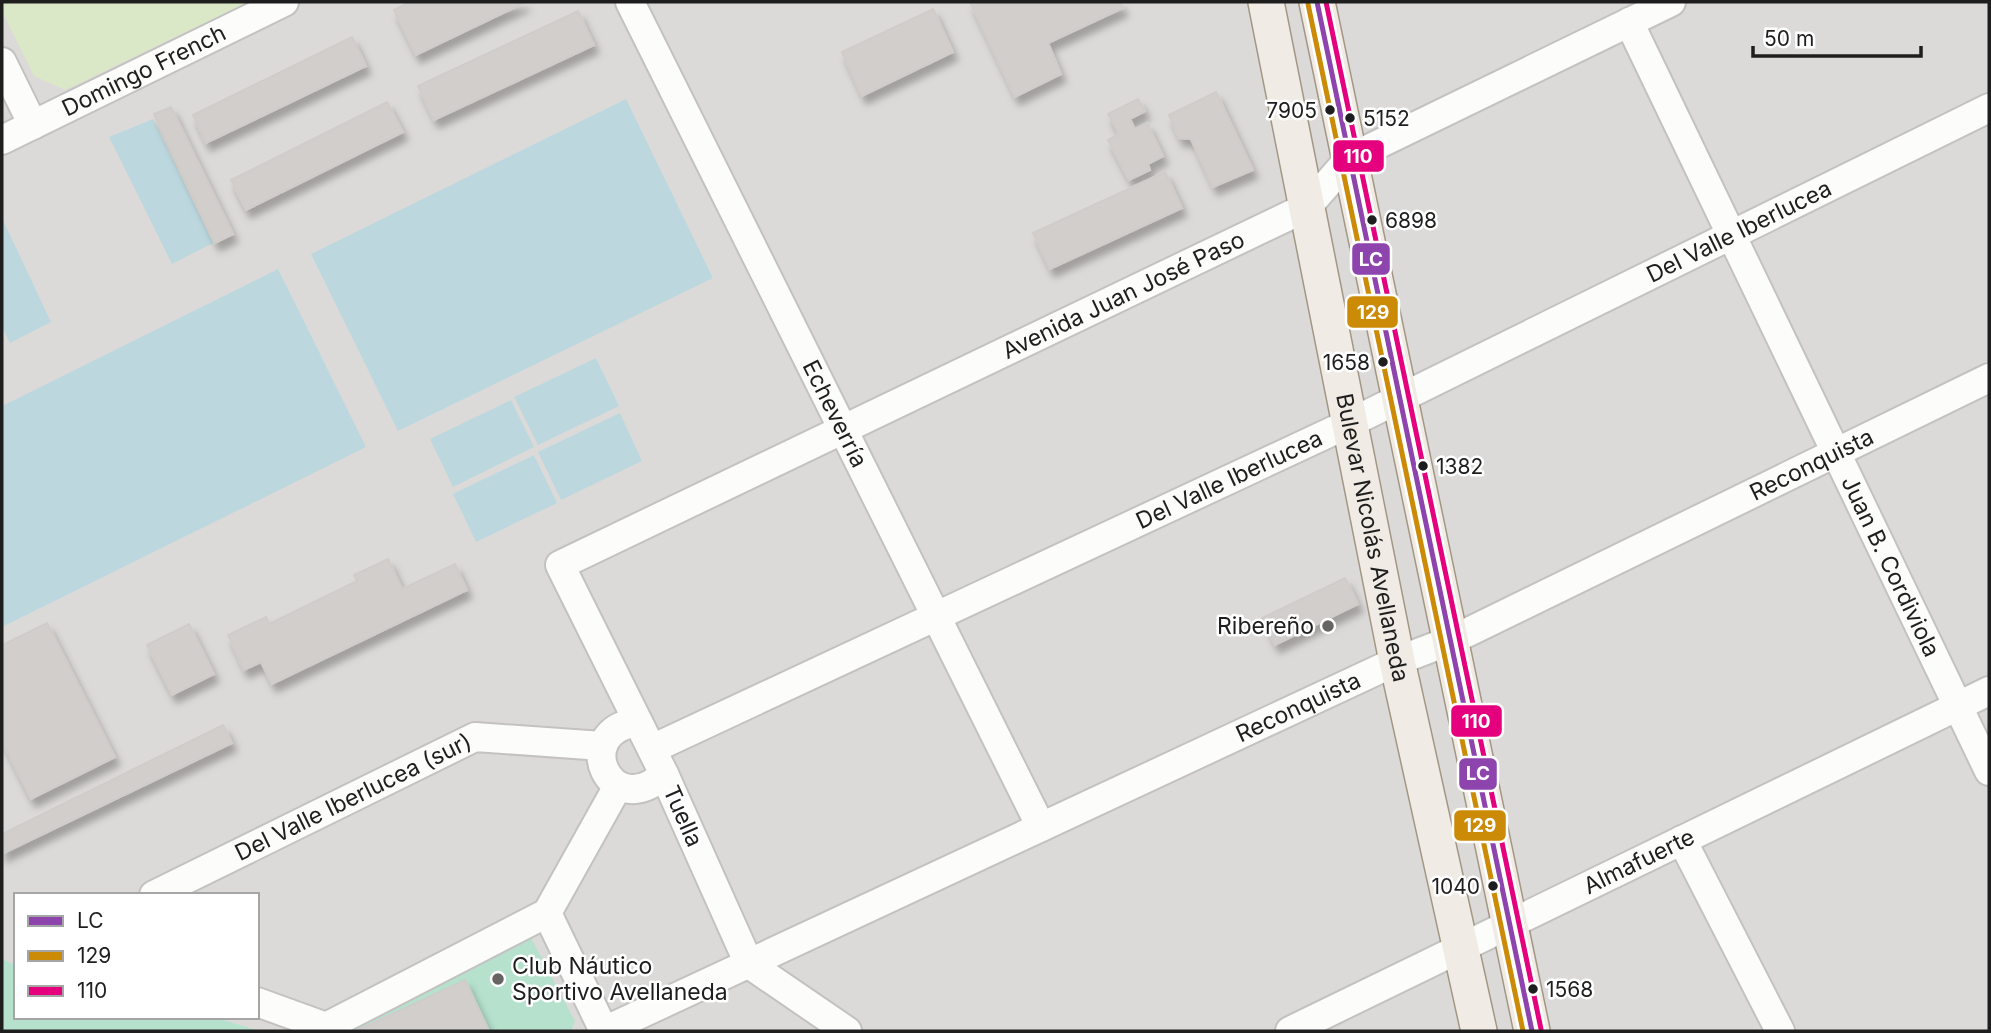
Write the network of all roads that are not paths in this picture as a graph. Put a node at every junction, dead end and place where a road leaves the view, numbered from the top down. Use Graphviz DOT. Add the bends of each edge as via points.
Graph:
graph roads {
  1 [pos="284,2"];
  2 [pos="630,2"];
  3 [pos="1266,2"];
  4 [pos="1317,2"];
  5 [pos="1671,2"];
  6 [pos="1629,22"];
  7 [pos="2,62"];
  8 [pos="1989,108"];
  9 [pos="33,125"];
  10 [pos="2,140"];
  11 [pos="1350,158"];
  12 [pos="1307,207"];
  13 [pos="1732,235"];
  14 [pos="1989,378"];
  15 [pos="1402,397"];
  16 [pos="1350,423"];
  17 [pos="842,431"];
  18 [pos="1836,453"];
  19 [pos="560,565"];
  20 [pos="935,617"];
  21 [pos="1452,640"];
  22 [pos="1397,662"];
  23 [pos="1989,691"];
  24 [pos="1958,706"];
  25 [pos="638,722"];
  26 [pos="602,746"];
  27 [pos="658,762"];
  28 [pos="1989,771"];
  29 [pos="618,786"];
  30 [pos="1041,827"];
  31 [pos="1682,840"];
  32 [pos="158,893"];
  33 [pos="547,913"];
  34 [pos="1510,924"];
  35 [pos="1460,948"];
  36 [pos="748,964"];
  37 [pos="259,1003"];
  38 [pos="604,1031"];
  39 [pos="847,1031"];
  40 [pos="1290,1031"];
  41 [pos="1479,1031"];
  42 [pos="1532,1031"];
  43 [pos="1780,1031"];
  1 -- 9 [label="street, Domingo French"];
  2 -- 17 [label="street, Echeverría"];
  3 -- 12 [label="main road, Bulevar Nicolás Avellaneda"];
  4 -- 11 [label="main road"];
  5 -- 6 [label="street, Avenida Juan José Paso"];
  6 -- 11 [label="street, Avenida Juan José Paso"];
  6 -- 13 [label="street, Juan B. Cordiviola"];
  7 -- 9 [label="street"];
  8 -- 13 [label="street, Del Valle Iberlucea"];
  9 -- 10 [label="street, Domingo French"];
  11 -- 12 [label="street, Avenida Juan José Paso"];
  11 -- 15 [label="main road"];
  12 -- 16 [label="main road, Bulevar Nicolás Avellaneda"];
  12 -- 17 [label="street, Avenida Juan José Paso"];
  13 -- 15 [label="street, Del Valle Iberlucea"];
  13 -- 18 [label="street, Juan B. Cordiviola"];
  14 -- 18 [label="street, Reconquista"];
  15 -- 16 [label="street, Del Valle Iberlucea"];
  15 -- 21 [label="main road"];
  16 -- 20 [label="street, Del Valle Iberlucea"];
  16 -- 22 [label="main road, Bulevar Nicolás Avellaneda"];
  17 -- 19 [label="street, Avenida Juan José Paso"];
  17 -- 20 [label="street, Echeverría"];
  18 -- 21 [label="street, Reconquista"];
  18 -- 24 [label="street, Juan B. Cordiviola"];
  19 -- 25 [label="street, Tuella"];
  20 -- 27 [label="street, Del Valle Iberlucea"];
  20 -- 30 [label="street, Echeverría"];
  21 -- 22 [label="street, Reconquista"];
  21 -- 34 [label="main road"];
  22 -- 30 [label="street, Reconquista"];
  22 -- 35 [label="main road, Bulevar Nicolás Avellaneda"];
  23 -- 24 [label="street, Almafuerte"];
  24 -- 28 [label="street, Juan B. Cordiviola"];
  24 -- 31 [label="street, Almafuerte"];
  25 -- 26 [label="street" via="623,724"];
  25 -- 27 [label="street, Tuella"];
  26 -- 29 [label="street" via="603,769"];
  26 -- 32 [label="street, Del Valle Iberlucea (sur)" via="475,737"];
  27 -- 29 [label="street, Del Valle Iberlucea" via="652,786 634,791"];
  27 -- 36 [label="street, Tuella"];
  29 -- 33 [label="street"];
  30 -- 36 [label="street, Reconquista"];
  31 -- 34 [label="street, Almafuerte"];
  31 -- 43 [label="street"];
  33 -- 37 [label="street" via="326,1027"];
  33 -- 38 [label="street"];
  34 -- 35 [label="street, Almafuerte"];
  34 -- 42 [label="main road"];
  35 -- 40 [label="street, Almafuerte"];
  35 -- 41 [label="main road, Bulevar Nicolás Avellaneda"];
  36 -- 38 [label="street, Reconquista"];
  36 -- 39 [label="street"];
}
